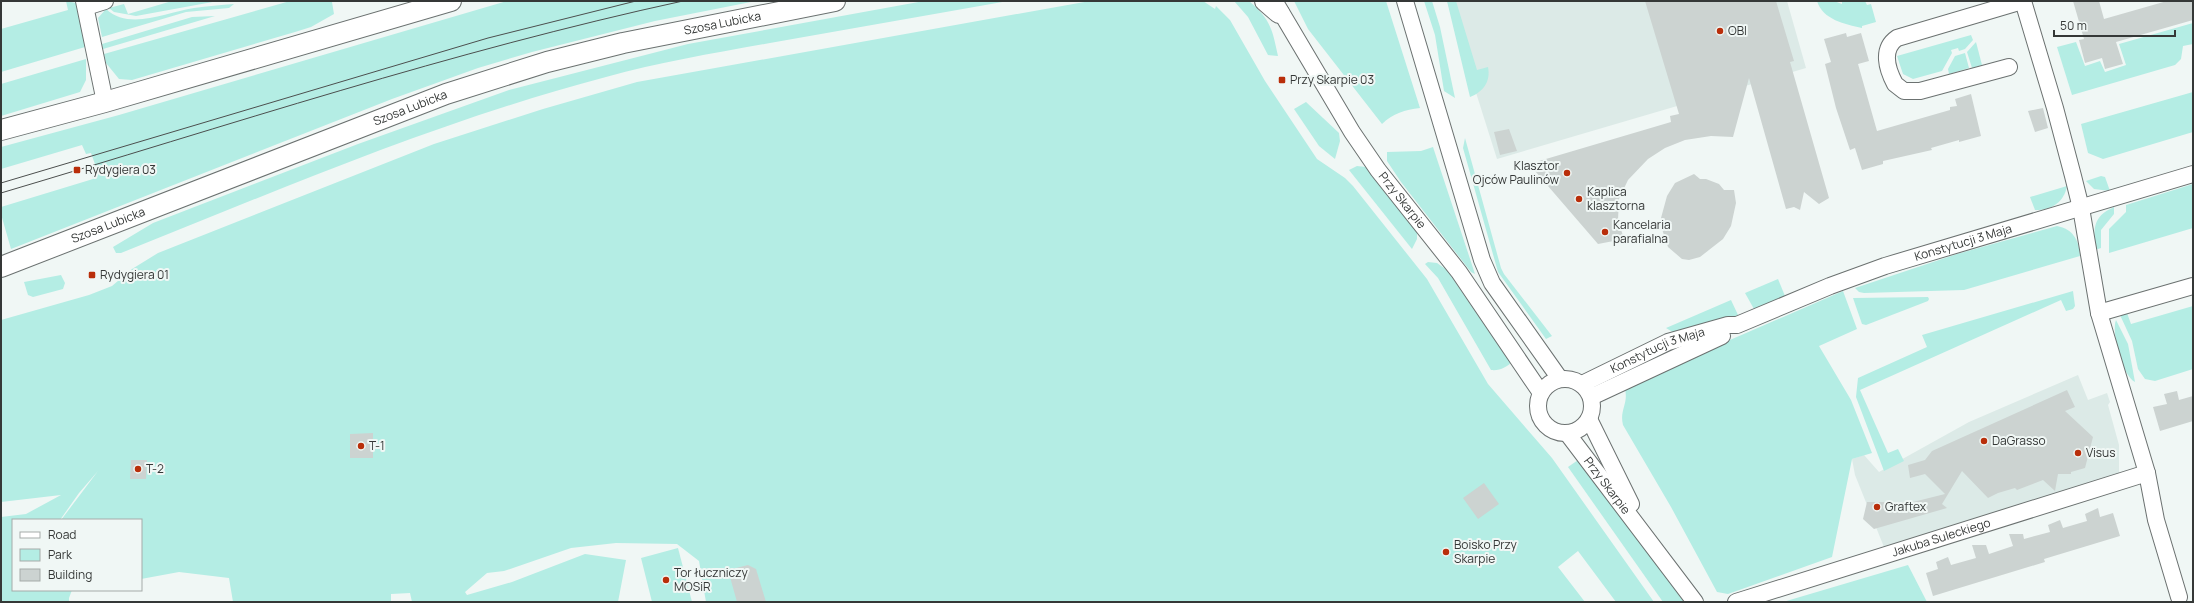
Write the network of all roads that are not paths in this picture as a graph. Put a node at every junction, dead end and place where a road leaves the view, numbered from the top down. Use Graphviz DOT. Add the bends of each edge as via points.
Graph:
graph roads {
  1 [pos="105,1"];
  2 [pos="451,1"];
  3 [pos="834,1"];
  4 [pos="1405,1"];
  5 [pos="2022,1"];
  6 [pos="85,4"];
  7 [pos="1273,5"];
  8 [pos="2009,66"];
  9 [pos="105,102"];
  10 [pos="1,130"];
  11 [pos="2193,174"];
  12 [pos="2081,208"];
  13 [pos="1,267"];
  14 [pos="2193,286"];
  15 [pos="2099,313"];
  16 [pos="1737,325"];
  17 [pos="1550,364"];
  18 [pos="1600,374"];
  19 [pos="1560,379"];
  20 [pos="1582,384"];
  21 [pos="1541,393"];
  22 [pos="1591,397"];
  23 [pos="1589,419"];
  24 [pos="1567,433"];
  25 [pos="2147,473"];
  26 [pos="1648,538"];
  27 [pos="2179,597"];
  28 [pos="1695,602"];
  29 [pos="1736,602"];
  1 -- 6 [label="street"];
  2 -- 9 [label="main road"];
  3 -- 13 [label="main road, Szosa Lubicka" via="623,43 547,62 446,94"];
  4 -- 17 [label="street" via="1482,260 1492,283"];
  5 -- 8 [label="street" via="1897,38 1892,41 1886,59 1897,87 1911,92 1972,78"];
  5 -- 12 [label="street" via="2055,108"];
  6 -- 9 [label="street"];
  7 -- 21 [label="street, Przy Skarpie" via="1378,170 1459,272"];
  9 -- 10 [label="main road"];
  11 -- 12 [label="street, Konstytucji 3 Maja"];
  12 -- 15 [label="street"];
  12 -- 16 [label="street, Konstytucji 3 Maja" via="1885,266"];
  14 -- 15 [label="street"];
  15 -- 25 [label="street"];
  16 -- 18 [label="street, Konstytucji 3 Maja" via="1728,325 1668,342"];
  16 -- 22 [label="street, Konstytucji 3 Maja" via="1732,332"];
  17 -- 18 [label="street" via="1579,373"];
  17 -- 19 [label="street"];
  18 -- 20 [label="street, Konstytucji 3 Maja"];
  19 -- 20 [label="street" via="1571,379"];
  19 -- 21 [label="street" via="1552,382"];
  20 -- 22 [label="street"];
  21 -- 24 [label="street" via="1538,408 1542,421 1553,430"];
  22 -- 23 [label="street" via="1593,408"];
  23 -- 24 [label="street" via="1580,429"];
  23 -- 26 [label="street, Przy Skarpie"];
  24 -- 26 [label="street, Przy Skarpie"];
  25 -- 27 [label="street" via="2156,520"];
  25 -- 29 [label="street, Jakuba Suleckiego"];
  26 -- 28 [label="street, Przy Skarpie"];
}
